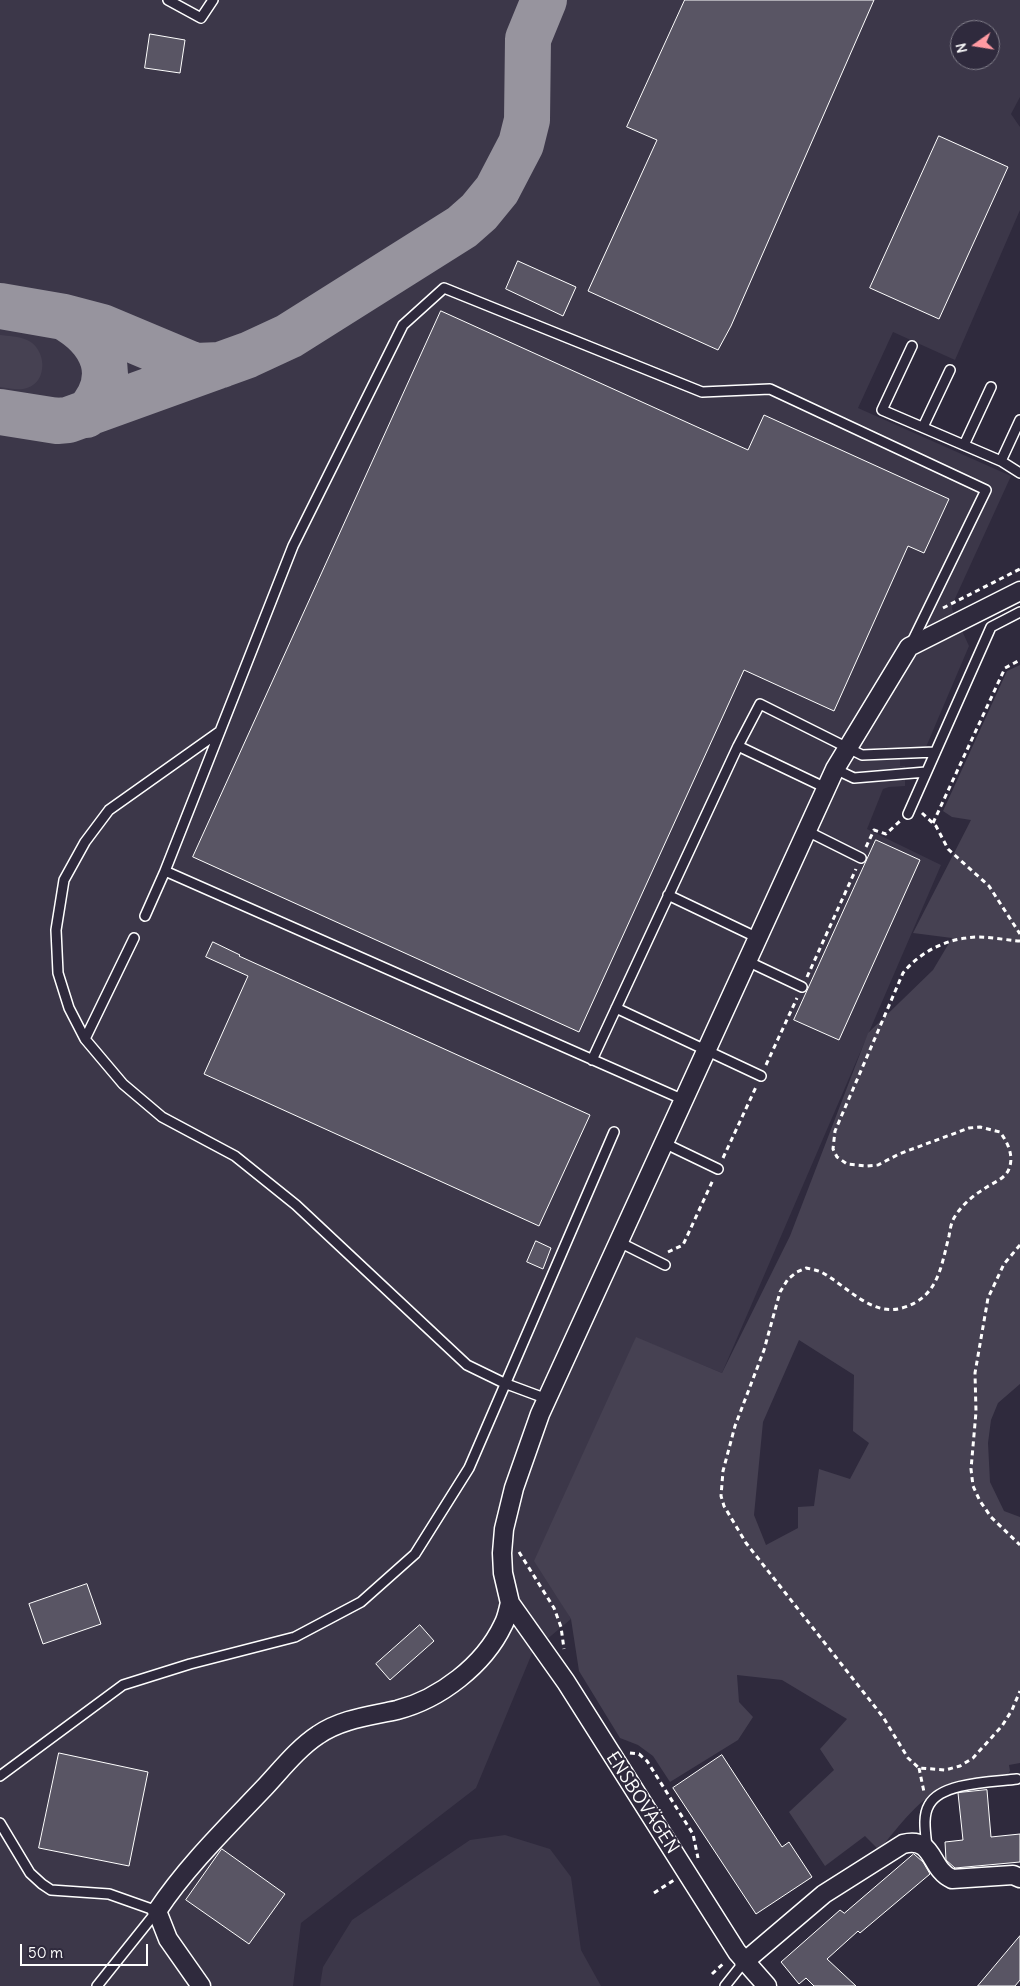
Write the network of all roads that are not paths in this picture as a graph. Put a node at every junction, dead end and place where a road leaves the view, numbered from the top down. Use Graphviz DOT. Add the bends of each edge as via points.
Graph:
graph roads {
  1 [pos="168,0"];
  2 [pos="212,0"];
  3 [pos="912,346"];
  4 [pos="950,370"];
  5 [pos="991,387"];
  6 [pos="1020,420"];
  7 [pos="924,427"];
  8 [pos="964,445"];
  9 [pos="1001,462"];
  10 [pos="1020,473"];
  11 [pos="1020,591"];
  12 [pos="1020,612"];
  13 [pos="909,647"];
  14 [pos="219,732"];
  15 [pos="738,746"];
  16 [pos="847,749"];
  17 [pos="935,752"];
  18 [pos="835,770"];
  19 [pos="926,772"];
  20 [pos="826,788"];
  21 [pos="908,814"];
  22 [pos="807,830"];
  23 [pos="861,858"];
  24 [pos="165,871"];
  25 [pos="668,895"];
  26 [pos="144,916"];
  27 [pos="134,938"];
  28 [pos="758,938"];
  29 [pos="747,961"];
  30 [pos="802,987"];
  31 [pos="616,1008"];
  32 [pos="85,1039"];
  33 [pos="706,1050"];
  34 [pos="592,1060"];
  35 [pos="761,1076"];
  36 [pos="684,1100"];
  37 [pos="614,1132"];
  38 [pos="664,1143"];
  39 [pos="718,1169"];
  40 [pos="619,1242"];
  41 [pos="665,1265"];
  42 [pos="504,1383"];
  43 [pos="547,1398"];
  44 [pos="510,1603"];
  45 [pos="0,1776"];
  46 [pos="1017,1780"];
  47 [pos="0,1823"];
  48 [pos="927,1848"];
  49 [pos="1020,1878"];
  50 [pos="157,1911"];
  51 [pos="744,1962"];
  52 [pos="97,1986"];
  53 [pos="201,1986"];
  54 [pos="724,1986"];
  55 [pos="767,1986"];
  1 -- 2 [label="lane" via="202,18"];
  3 -- 7 [label="lane" via="882,410"];
  4 -- 7 [label="lane"];
  5 -- 8 [label="lane"];
  6 -- 9 [label="lane"];
  7 -- 8 [label="lane"];
  8 -- 9 [label="lane"];
  9 -- 10 [label="lane"];
  11 -- 13 [label="street"];
  12 -- 17 [label="lane" via="991,627"];
  13 -- 14 [label="lane" via="986,490 770,388 702,392 444,288 402,325 293,546"];
  13 -- 16 [label="street"];
  14 -- 24 [label="lane"];
  14 -- 32 [label="lane" via="109,810 85,842 64,880 56,930 58,973 69,1008"];
  15 -- 16 [label="lane" via="760,704"];
  15 -- 20 [label="lane"];
  15 -- 25 [label="lane"];
  16 -- 17 [label="lane" via="862,756"];
  16 -- 18 [label="street"];
  17 -- 19 [label="lane"];
  18 -- 19 [label="lane" via="854,778"];
  18 -- 20 [label="street"];
  19 -- 21 [label="lane"];
  20 -- 22 [label="street"];
  22 -- 23 [label="lane"];
  22 -- 28 [label="street"];
  24 -- 26 [label="lane"];
  24 -- 34 [label="lane"];
  25 -- 28 [label="lane"];
  25 -- 31 [label="lane"];
  27 -- 32 [label="lane"];
  28 -- 29 [label="street"];
  29 -- 30 [label="lane"];
  29 -- 33 [label="street"];
  31 -- 33 [label="lane"];
  31 -- 34 [label="lane"];
  32 -- 42 [label="lane" via="123,1084 162,1117 235,1156 296,1205 466,1365"];
  33 -- 35 [label="lane"];
  33 -- 36 [label="street"];
  34 -- 36 [label="lane"];
  36 -- 38 [label="street"];
  37 -- 42 [label="lane"];
  38 -- 39 [label="lane"];
  38 -- 40 [label="street"];
  40 -- 41 [label="lane"];
  40 -- 43 [label="street"];
  42 -- 43 [label="lane"];
  42 -- 45 [label="lane" via="468,1468 415,1554 361,1602 295,1636 123,1685"];
  43 -- 44 [label="street" via="514,1488 504,1529 503,1572"];
  44 -- 50 [label="street" via="505,1623 494,1643 471,1668 446,1687 414,1704 344,1722 318,1735 190,1866"];
  44 -- 51 [label="street, ENSBOVÄGEN" via="566,1682"];
  46 -- 48 [label="lane" via="960,1786 940,1794 929,1803 925,1824"];
  47 -- 50 [label="lane" via="30,1873 51,1890 109,1894"];
  48 -- 49 [label="street" via="943,1875 952,1879 1013,1875"];
  48 -- 51 [label="street" via="912,1841 903,1844 824,1894"];
  50 -- 52 [label="lane"];
  50 -- 53 [label="street" via="168,1939"];
  51 -- 54 [label="lane"];
  51 -- 55 [label="street, ENSBOVÄGEN"];
}
